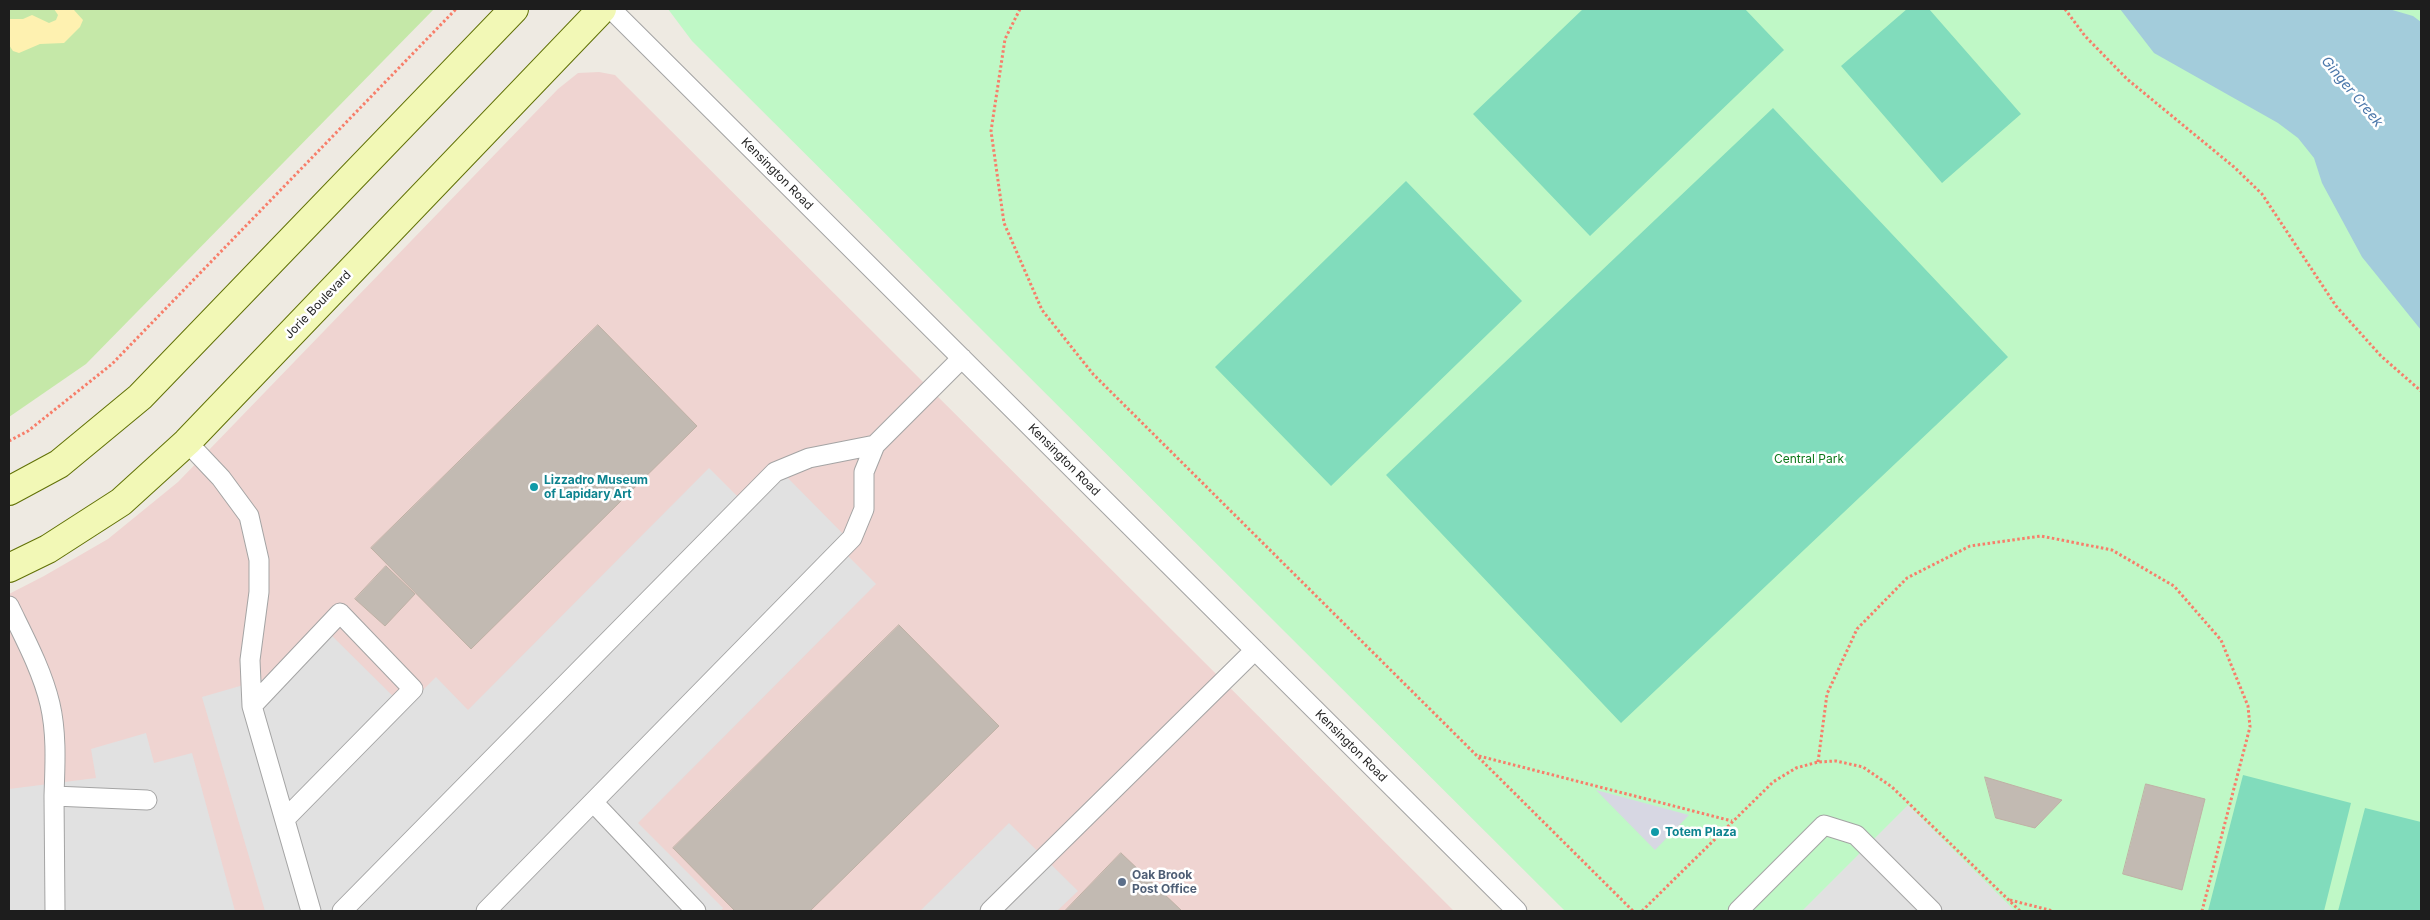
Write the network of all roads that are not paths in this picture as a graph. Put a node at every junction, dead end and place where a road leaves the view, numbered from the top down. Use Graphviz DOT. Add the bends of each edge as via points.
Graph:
graph roads {
  1 [pos="514,9"];
  2 [pos="602,9"];
  3 [pos="610,9"];
  4 [pos="962,358"];
  5 [pos="187,442"];
  6 [pos="875,444"];
  7 [pos="9,491"];
  8 [pos="9,568"];
  9 [pos="9,606"];
  10 [pos="1255,650"];
  11 [pos="252,706"];
  12 [pos="54,796"];
  13 [pos="148,800"];
  14 [pos="593,802"];
  15 [pos="285,819"];
  16 [pos="1512,909"];
  17 [pos="56,911"];
  18 [pos="311,911"];
  19 [pos="342,911"];
  20 [pos="486,911"];
  21 [pos="696,911"];
  22 [pos="990,911"];
  23 [pos="1738,911"];
  24 [pos="1932,911"];
  1 -- 7 [label="main road" via="140,397 59,464"];
  2 -- 5 [label="main road, Jorie Boulevard"];
  3 -- 4 [label="lane, Kensington Road"];
  4 -- 6 [label="lane"];
  4 -- 10 [label="lane, Kensington Road"];
  5 -- 8 [label="main road, Jorie Boulevard" via="121,502 48,550"];
  5 -- 11 [label="lane" via="221,478 249,516 259,560 260,592 250,660"];
  6 -- 14 [label="lane" via="864,472 864,509 852,538"];
  6 -- 19 [label="lane" via="809,458 775,472"];
  9 -- 12 [label="lane" via="38,667 50,705 54,738"];
  10 -- 16 [label="lane, Kensington Road"];
  10 -- 22 [label="lane"];
  11 -- 15 [label="lane"];
  11 -- 15 [label="lane" via="340,614 414,689"];
  12 -- 13 [label="lane"];
  12 -- 17 [label="lane"];
  14 -- 20 [label="lane"];
  14 -- 21 [label="lane"];
  15 -- 18 [label="lane"];
  23 -- 24 [label="lane" via="1824,825 1856,834"];
}
